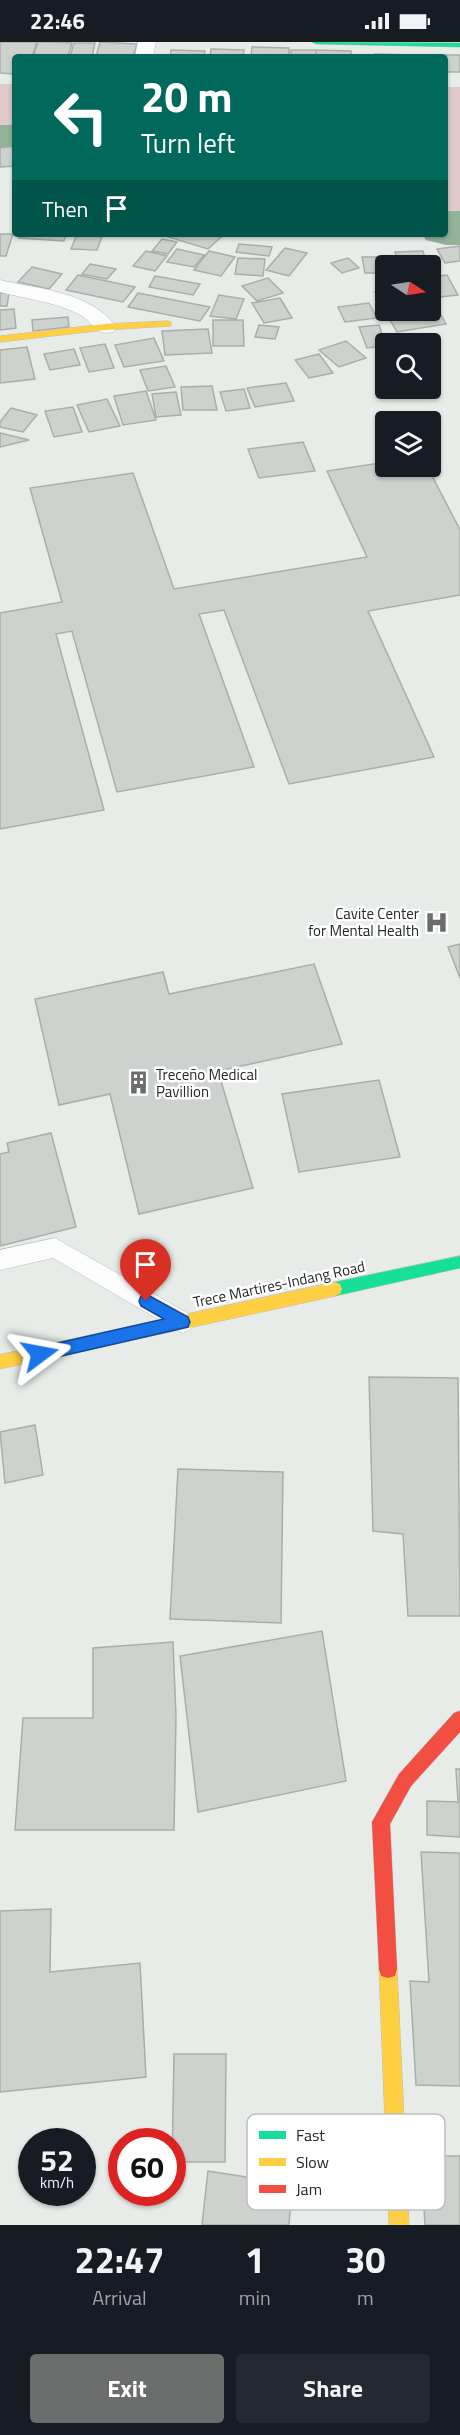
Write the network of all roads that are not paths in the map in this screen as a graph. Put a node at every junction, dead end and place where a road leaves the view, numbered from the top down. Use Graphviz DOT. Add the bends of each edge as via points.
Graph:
graph roads {
  1 [pos="316,42"];
  2 [pos="460,45"];
  3 [pos="0,286"];
  4 [pos="168,324"];
  5 [pos="105,327"];
  6 [pos="0,339"];
  7 [pos="0,1260"];
  8 [pos="460,1262"];
  9 [pos="183,1322"];
  10 [pos="0,1362"];
  11 [pos="460,1719"];
  12 [pos="394,2114"];
  13 [pos="398,2210"];
  14 [pos="399,2225"];
  1 -- 2 [label="street"];
  3 -- 5 [label="street" via="68,303 90,312"];
  4 -- 5 [label="street"];
  5 -- 6 [label="street"];
  7 -- 9 [label="lane" via="54,1248"];
  8 -- 9 [label="street, Trece Martires-Indang Road"];
  9 -- 10 [label="street, Trece Martires-Indang Road"];
  11 -- 12 [label="street" via="397,1789 381,1822"];
  13 -- 14 [label="street"];
}
